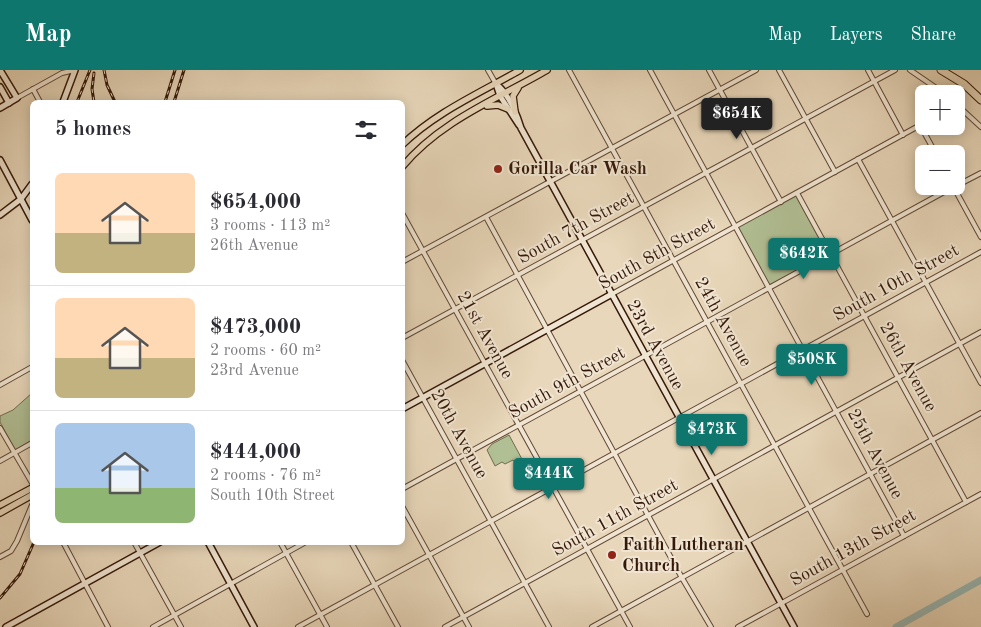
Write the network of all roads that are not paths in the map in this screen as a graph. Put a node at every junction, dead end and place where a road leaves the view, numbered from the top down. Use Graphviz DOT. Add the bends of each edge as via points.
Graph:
graph roads {
  1 [pos="0,70"];
  2 [pos="75,70"];
  3 [pos="488,70"];
  4 [pos="520,70"];
  5 [pos="547,70"];
  6 [pos="569,70"];
  7 [pos="650,70"];
  8 [pos="709,70"];
  9 [pos="756,70"];
  10 [pos="780,70"];
  11 [pos="868,70"];
  12 [pos="895,70"];
  13 [pos="910,70"];
  14 [pos="941,70"];
  15 [pos="874,81"];
  16 [pos="524,83"];
  17 [pos="496,84"];
  18 [pos="932,85"];
  19 [pos="0,87"];
  20 [pos="33,89"];
  21 [pos="720,90"];
  22 [pos="503,95"];
  23 [pos="17,98"];
  24 [pos="39,100"];
  25 [pos="64,100"];
  26 [pos="981,100"];
  27 [pos="9,103"];
  28 [pos="0,108"];
  29 [pos="478,108"];
  30 [pos="508,109"];
  31 [pos="515,112"];
  32 [pos="965,112"];
  33 [pos="674,115"];
  34 [pos="806,119"];
  35 [pos="981,127"];
  36 [pos="521,128"];
  37 [pos="915,128"];
  38 [pos="903,134"];
  39 [pos="405,142"];
  40 [pos="752,148"];
  41 [pos="612,149"];
  42 [pos="858,159"];
  43 [pos="0,160"];
  44 [pos="405,164"];
  45 [pos="835,172"];
  46 [pos="981,173"];
  47 [pos="706,174"];
  48 [pos="965,181"];
  49 [pos="550,182"];
  50 [pos="30,187"];
  51 [pos="796,193"];
  52 [pos="939,195"];
  53 [pos="960,195"];
  54 [pos="22,199"];
  55 [pos="781,202"];
  56 [pos="644,207"];
  57 [pos="0,215"];
  58 [pos="30,216"];
  59 [pos="486,217"];
  60 [pos="405,218"];
  61 [pos="892,221"];
  62 [pos="735,227"];
  63 [pos="981,237"];
  64 [pos="582,241"];
  65 [pos="423,251"];
  66 [pos="981,252"];
  67 [pos="830,255"];
  68 [pos="405,260"];
  69 [pos="673,261"];
  70 [pos="517,276"];
  71 [pos="926,282"];
  72 [pos="769,288"];
  73 [pos="612,294"];
  74 [pos="455,310"];
  75 [pos="864,316"];
  76 [pos="707,322"];
  77 [pos="547,330"];
  78 [pos="981,332"];
  79 [pos="405,336"];
  80 [pos="960,344"];
  81 [pos="803,350"];
  82 [pos="646,356"];
  83 [pos="485,364"];
  84 [pos="405,365"];
  85 [pos="30,369"];
  86 [pos="898,378"];
  87 [pos="981,383"];
  88 [pos="741,384"];
  89 [pos="0,385"];
  90 [pos="581,392"];
  91 [pos="423,398"];
  92 [pos="405,407"];
  93 [pos="836,412"];
  94 [pos="981,413"];
  95 [pos="680,418"];
  96 [pos="519,425"];
  97 [pos="0,428"];
  98 [pos="932,440"];
  99 [pos="30,444"];
  100 [pos="775,446"];
  101 [pos="14,454"];
  102 [pos="614,454"];
  103 [pos="457,459"];
  104 [pos="0,461"];
  105 [pos="870,474"];
  106 [pos="30,480"];
  107 [pos="714,480"];
  108 [pos="405,487"];
  109 [pos="553,487"];
  110 [pos="30,489"];
  111 [pos="981,494"];
  112 [pos="30,496"];
  113 [pos="966,502"];
  114 [pos="0,505"];
  115 [pos="809,508"];
  116 [pos="30,510"];
  117 [pos="405,511"];
  118 [pos="0,513"];
  119 [pos="649,516"];
  120 [pos="491,521"];
  121 [pos="904,536"];
  122 [pos="747,541"];
  123 [pos="65,545"];
  124 [pos="136,545"];
  125 [pos="155,545"];
  126 [pos="210,545"];
  127 [pos="282,545"];
  128 [pos="301,545"];
  129 [pos="353,545"];
  130 [pos="587,549"];
  131 [pos="140,553"];
  132 [pos="286,553"];
  133 [pos="429,555"];
  134 [pos="0,557"];
  135 [pos="843,570"];
  136 [pos="682,578"];
  137 [pos="525,583"];
  138 [pos="85,584"];
  139 [pos="231,584"];
  140 [pos="375,585"];
  141 [pos="782,603"];
  142 [pos="621,611"];
  143 [pos="867,614"];
  144 [pos="174,615"];
  145 [pos="320,615"];
  146 [pos="464,617"];
  147 [pos="6,627"];
  148 [pos="108,627"];
  149 [pos="153,627"];
  150 [pos="181,627"];
  151 [pos="254,627"];
  152 [pos="298,627"];
  153 [pos="327,627"];
  154 [pos="398,627"];
  155 [pos="445,627"];
  156 [pos="469,627"];
  157 [pos="550,627"];
  158 [pos="592,627"];
  159 [pos="630,627"];
  160 [pos="710,627"];
  161 [pos="738,627"];
  162 [pos="794,627"];
  1 -- 23 [label="main road"];
  2 -- 20 [label="street" via="62,73"];
  2 -- 25 [label="main road"];
  3 -- 17 [label="street, 23rd Avenue"];
  4 -- 17 [label="main road"];
  5 -- 16 [label="main road"];
  6 -- 41 [label="street, 24th Avenue"];
  7 -- 33 [label="street, 25th Avenue"];
  8 -- 21 [label="street"];
  9 -- 21 [label="street"];
  10 -- 34 [label="street"];
  11 -- 15 [label="street"];
  12 -- 15 [label="street, South 7th Street"];
  13 -- 18 [label="street"];
  14 -- 26 [label="highway" via="964,84"];
  15 -- 34 [label="street, South 7th Street"];
  15 -- 38 [label="street"];
  16 -- 22 [label="main road"];
  16 -- 31 [label="main road" via="512,96"];
  17 -- 22 [label="main road, 23rd Avenue"];
  17 -- 39 [label="main road" via="430,121"];
  19 -- 27 [label="main road"];
  20 -- 23 [label="street"];
  20 -- 24 [label="street"];
  21 -- 33 [label="street"];
  21 -- 40 [label="street"];
  22 -- 29 [label="main road"];
  22 -- 30 [label="main road, 23rd Avenue"];
  22 -- 31 [label="main road, 23rd Avenue"];
  23 -- 27 [label="main road"];
  27 -- 28 [label="main road"];
  29 -- 30 [label="main road" via="495,104"];
  29 -- 44 [label="main road" via="439,131"];
  30 -- 36 [label="main road, 23rd Avenue"];
  31 -- 36 [label="main road, 23rd Avenue"];
  32 -- 35 [label="street"];
  33 -- 41 [label="street"];
  33 -- 47 [label="street, 25th Avenue"];
  34 -- 40 [label="street, South 7th Street"];
  34 -- 45 [label="street"];
  36 -- 49 [label="main road, 23rd Avenue"];
  37 -- 38 [label="street, South 8th Street"];
  38 -- 42 [label="street, South 8th Street"];
  40 -- 47 [label="street, South 7th Street"];
  40 -- 55 [label="street"];
  41 -- 49 [label="street"];
  41 -- 56 [label="street, 24th Avenue"];
  42 -- 45 [label="street, South 8th Street"];
  42 -- 61 [label="street"];
  43 -- 54 [label="main road"];
  45 -- 51 [label="street, South 8th Street"];
  46 -- 48 [label="street, South 9th Street"];
  47 -- 56 [label="street, South 7th Street"];
  47 -- 62 [label="street, 25th Avenue"];
  49 -- 59 [label="street"];
  49 -- 64 [label="main road, 23rd Avenue"];
  50 -- 54 [label="main road"];
  51 -- 55 [label="street, South 8th Street"];
  51 -- 67 [label="street, 26th Avenue"];
  52 -- 61 [label="street, South 9th Street"];
  53 -- 63 [label="street"];
  54 -- 57 [label="main road"];
  54 -- 58 [label="main road"];
  55 -- 62 [label="street, South 8th Street"];
  56 -- 64 [label="street, South 7th Street"];
  56 -- 69 [label="street, 24th Avenue"];
  59 -- 65 [label="street"];
  59 -- 70 [label="street"];
  60 -- 65 [label="street, 21st Avenue"];
  61 -- 67 [label="street, South 9th Street"];
  61 -- 71 [label="street"];
  62 -- 69 [label="street, South 8th Street"];
  62 -- 72 [label="street, 25th Avenue"];
  64 -- 70 [label="street, South 7th Street"];
  64 -- 73 [label="main road, 23rd Avenue"];
  65 -- 68 [label="street"];
  65 -- 74 [label="street, 21st Avenue"];
  66 -- 71 [label="street, South 10th Street"];
  67 -- 72 [label="street, South 9th Street"];
  67 -- 75 [label="street, 26th Avenue"];
  69 -- 73 [label="street, South 8th Street"];
  69 -- 76 [label="street, 24th Avenue"];
  70 -- 74 [label="street, South 7th Street"];
  70 -- 77 [label="street"];
  71 -- 75 [label="street, South 10th Street"];
  71 -- 80 [label="street"];
  72 -- 76 [label="street, South 9th Street"];
  72 -- 81 [label="street, 25th Avenue"];
  73 -- 77 [label="main road, South 8th Street"];
  73 -- 82 [label="main road, 23rd Avenue"];
  74 -- 79 [label="street, South 7th Street"];
  74 -- 83 [label="street, 21st Avenue"];
  75 -- 81 [label="street, South 10th Street"];
  75 -- 86 [label="street, 26th Avenue"];
  76 -- 82 [label="street, South 9th Street"];
  76 -- 88 [label="street, 24th Avenue"];
  77 -- 83 [label="main road, South 8th Street"];
  77 -- 90 [label="street"];
  78 -- 80 [label="street, South 11th Street"];
  80 -- 86 [label="street, South 11th Street"];
  80 -- 87 [label="street"];
  81 -- 88 [label="street, South 10th Street"];
  81 -- 93 [label="street, 25th Avenue"];
  82 -- 90 [label="street, South 9th Street"];
  82 -- 95 [label="main road, 23rd Avenue"];
  83 -- 91 [label="main road, South 8th Street"];
  83 -- 96 [label="street, 21st Avenue"];
  84 -- 91 [label="street, 20th Avenue"];
  85 -- 89 [label="street"];
  86 -- 93 [label="street, South 11th Street"];
  86 -- 98 [label="street, 26th Avenue"];
  88 -- 95 [label="street, South 10th Street"];
  88 -- 100 [label="street, 24th Avenue"];
  90 -- 96 [label="street, South 9th Street"];
  90 -- 102 [label="street"];
  91 -- 92 [label="main road, South 8th Street"];
  91 -- 103 [label="street, 20th Avenue"];
  93 -- 100 [label="street, South 11th Street"];
  93 -- 105 [label="street, 25th Avenue"];
  94 -- 98 [label="street"];
  95 -- 102 [label="street, South 10th Street"];
  95 -- 107 [label="main road, 23rd Avenue"];
  96 -- 103 [label="street, South 9th Street"];
  96 -- 109 [label="street, 21st Avenue"];
  97 -- 101 [label="street"];
  98 -- 105 [label="street"];
  98 -- 113 [label="street, 26th Avenue"];
  99 -- 101 [label="street"];
  100 -- 107 [label="street, South 11th Street"];
  100 -- 115 [label="street, 24th Avenue"];
  101 -- 104 [label="street"];
  101 -- 106 [label="street"];
  102 -- 109 [label="street, South 10th Street"];
  102 -- 119 [label="street"];
  103 -- 108 [label="street, South 9th Street"];
  103 -- 120 [label="street, 20th Avenue"];
  105 -- 115 [label="street"];
  105 -- 121 [label="street, 25th Avenue"];
  107 -- 119 [label="street, South 11th Street"];
  107 -- 122 [label="main road, 23rd Avenue"];
  109 -- 120 [label="street, South 10th Street"];
  109 -- 130 [label="street, 21st Avenue"];
  110 -- 114 [label="main road"];
  111 -- 113 [label="street, South 13th Street"];
  112 -- 118 [label="main road"];
  113 -- 121 [label="street, South 13th Street"];
  115 -- 122 [label="street"];
  115 -- 135 [label="street, 24th Avenue"];
  116 -- 134 [label="street" via="18,541 11,551"];
  117 -- 133 [label="street"];
  119 -- 130 [label="street, South 11th Street"];
  119 -- 136 [label="street"];
  120 -- 133 [label="street, South 10th Street"];
  120 -- 137 [label="street, 20th Avenue"];
  121 -- 135 [label="street, South 13th Street"];
  122 -- 136 [label="street"];
  122 -- 141 [label="main road, 23rd Avenue"];
  123 -- 138 [label="street"];
  124 -- 131 [label="street"];
  125 -- 131 [label="main road"];
  126 -- 139 [label="main road"];
  127 -- 132 [label="street"];
  128 -- 132 [label="street"];
  129 -- 140 [label="street"];
  130 -- 137 [label="street, South 11th Street"];
  130 -- 142 [label="street, 21st Avenue"];
  131 -- 138 [label="main road"];
  131 -- 144 [label="street"];
  132 -- 139 [label="street"];
  132 -- 145 [label="street"];
  133 -- 140 [label="street, South 10th Street"];
  133 -- 146 [label="street"];
  135 -- 141 [label="street, South 13th Street"];
  135 -- 143 [label="street, 24th Avenue"];
  136 -- 142 [label="street"];
  136 -- 160 [label="street"];
  137 -- 146 [label="street, South 11th Street"];
  137 -- 157 [label="street, 20th Avenue"];
  138 -- 147 [label="main road"];
  138 -- 148 [label="street"];
  139 -- 144 [label="street"];
  139 -- 151 [label="main road"];
  140 -- 145 [label="street, South 10th Street"];
  140 -- 154 [label="street"];
  141 -- 161 [label="street, South 13th Street"];
  141 -- 162 [label="main road, 23rd Avenue"];
  142 -- 158 [label="street"];
  142 -- 159 [label="street, 21st Avenue"];
  144 -- 149 [label="street"];
  144 -- 150 [label="street"];
  145 -- 152 [label="street, South 10th Street"];
  145 -- 153 [label="street"];
  146 -- 155 [label="street, South 11th Street"];
  146 -- 156 [label="street"];
}
